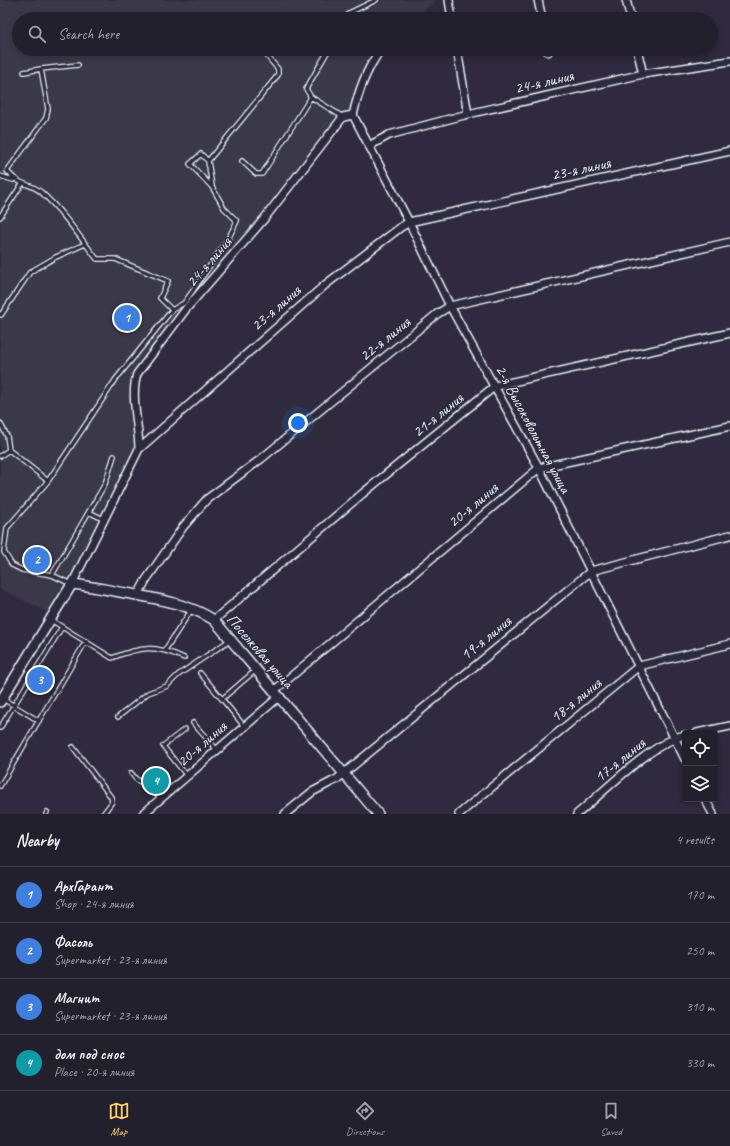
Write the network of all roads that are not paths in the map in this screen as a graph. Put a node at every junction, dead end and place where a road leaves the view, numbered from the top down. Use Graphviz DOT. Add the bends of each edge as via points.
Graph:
graph roads {
  1 [pos="376,0"];
  2 [pos="449,0"];
  3 [pos="538,0"];
  4 [pos="626,0"];
  5 [pos="351,12"];
  6 [pos="451,12"];
  7 [pos="541,12"];
  8 [pos="629,12"];
  9 [pos="267,56"];
  10 [pos="325,56"];
  11 [pos="376,56"];
  12 [pos="458,56"];
  13 [pos="639,56"];
  14 [pos="730,61"];
  15 [pos="78,65"];
  16 [pos="41,68"];
  17 [pos="24,72"];
  18 [pos="643,74"];
  19 [pos="311,97"];
  20 [pos="468,114"];
  21 [pos="353,115"];
  22 [pos="343,117"];
  23 [pos="369,146"];
  24 [pos="730,151"];
  25 [pos="208,161"];
  26 [pos="242,161"];
  27 [pos="0,176"];
  28 [pos="14,180"];
  29 [pos="22,184"];
  30 [pos="212,187"];
  31 [pos="0,217"];
  32 [pos="409,222"];
  33 [pos="730,242"];
  34 [pos="85,244"];
  35 [pos="450,306"];
  36 [pos="172,310"];
  37 [pos="0,316"];
  38 [pos="730,333"];
  39 [pos="495,386"];
  40 [pos="0,423"];
  41 [pos="730,426"];
  42 [pos="139,449"];
  43 [pos="9,450"];
  44 [pos="0,456"];
  45 [pos="114,456"];
  46 [pos="539,468"];
  47 [pos="48,481"];
  48 [pos="89,512"];
  49 [pos="103,520"];
  50 [pos="730,536"];
  51 [pos="2,550"];
  52 [pos="591,571"];
  53 [pos="52,575"];
  54 [pos="72,584"];
  55 [pos="138,595"];
  56 [pos="192,608"];
  57 [pos="50,619"];
  58 [pos="214,620"];
  59 [pos="62,627"];
  60 [pos="231,639"];
  61 [pos="86,642"];
  62 [pos="730,644"];
  63 [pos="165,650"];
  64 [pos="184,658"];
  65 [pos="639,666"];
  66 [pos="257,669"];
  67 [pos="200,673"];
  68 [pos="277,693"];
  69 [pos="222,699"];
  70 [pos="1,700"];
  71 [pos="14,706"];
  72 [pos="118,717"];
  73 [pos="39,721"];
  74 [pos="193,723"];
  75 [pos="245,726"];
  76 [pos="730,726"];
  77 [pos="0,728"];
  78 [pos="185,729"];
  79 [pos="711,730"];
  80 [pos="682,736"];
  81 [pos="674,738"];
  82 [pos="73,747"];
  83 [pos="217,750"];
  84 [pos="682,753"];
  85 [pos="344,772"];
  86 [pos="131,773"];
  87 [pos="187,776"];
  88 [pos="0,786"];
  89 [pos="162,798"];
  90 [pos="706,802"];
  91 [pos="103,814"];
  92 [pos="143,814"];
  93 [pos="285,814"];
  94 [pos="378,814"];
  95 [pos="459,814"];
  96 [pos="577,814"];
  97 [pos="712,814"];
  1 -- 5 [label="lane"];
  2 -- 6 [label="street"];
  3 -- 7 [label="street"];
  4 -- 8 [label="street"];
  9 -- 25 [label="lane" via="278,69 278,75"];
  10 -- 19 [label="lane" via="306,88"];
  11 -- 21 [label="street" via="359,89"];
  12 -- 20 [label="street"];
  13 -- 18 [label="street"];
  14 -- 18 [label="street, 24-я линия"];
  15 -- 16 [label="lane"];
  16 -- 17 [label="lane"];
  16 -- 28 [label="lane" via="48,109 46,118 7,171"];
  18 -- 20 [label="street, 24-я линия"];
  19 -- 22 [label="lane"];
  19 -- 26 [label="lane" via="262,174 256,174"];
  20 -- 23 [label="street, 24-я линия" via="389,135"];
  21 -- 22 [label="street"];
  21 -- 23 [label="street, 2-я Высоковольтная улица"];
  22 -- 42 [label="street, 24-я линия" via="264,219 186,309 137,374 134,398 139,427"];
  23 -- 32 [label="street, 2-я Высоковольтная улица"];
  24 -- 32 [label="street, 23-я линия"];
  25 -- 30 [label="lane"];
  25 -- 30 [label="lane" via="201,154 190,164"];
  27 -- 28 [label="lane"];
  28 -- 29 [label="lane"];
  29 -- 31 [label="lane"];
  29 -- 34 [label="lane" via="39,190 59,210"];
  30 -- 36 [label="lane" via="224,208 237,221 228,240 184,303"];
  32 -- 35 [label="street, 2-я Высоковольтная улица"];
  32 -- 42 [label="street, 23-я линия" via="325,285"];
  33 -- 35 [label="street, 22-я линия"];
  34 -- 36 [label="lane" via="97,259 115,259 168,281 160,298"];
  34 -- 37 [label="lane" via="30,272"];
  35 -- 39 [label="street, 2-я Высоковольтная улица"];
  35 -- 55 [label="street, 22-я линия" via="261,459 207,498 183,527"];
  36 -- 47 [label="lane" via="116,379"];
  38 -- 39 [label="street, 21-я линия"];
  39 -- 46 [label="street, 2-я Высоковольтная улица"];
  39 -- 58 [label="street, 21-я линия" via="362,494"];
  40 -- 43 [label="lane" via="7,436"];
  41 -- 46 [label="street, 20-я линия"];
  42 -- 49 [label="street, 23-я линия"];
  43 -- 44 [label="lane"];
  43 -- 47 [label="lane"];
  45 -- 48 [label="lane" via="105,484"];
  46 -- 52 [label="street, 2-я Высоковольтная улица"];
  46 -- 68 [label="street, 20-я линия"];
  47 -- 51 [label="lane" via="7,528"];
  48 -- 49 [label="lane"];
  48 -- 53 [label="lane"];
  49 -- 54 [label="street, 23-я линия"];
  50 -- 52 [label="street, 19-я линия"];
  51 -- 53 [label="lane" via="12,565 22,570"];
  52 -- 65 [label="street, 2-я Высоковольтная улица"];
  52 -- 85 [label="street, 19-я линия"];
  53 -- 54 [label="lane"];
  54 -- 55 [label="street, Поселковая улица"];
  54 -- 57 [label="street, 23-я линия"];
  55 -- 56 [label="street, Поселковая улица"];
  56 -- 58 [label="street, Поселковая улица"];
  56 -- 63 [label="lane"];
  57 -- 59 [label="lane"];
  57 -- 70 [label="street, 23-я линия"];
  58 -- 60 [label="street, Поселковая улица"];
  59 -- 61 [label="lane"];
  59 -- 71 [label="lane"];
  60 -- 66 [label="street, Поселковая улица"];
  60 -- 72 [label="lane" via="167,686 148,693"];
  61 -- 63 [label="lane" via="112,658 149,647"];
  61 -- 73 [label="lane"];
  62 -- 65 [label="street, 18-я линия"];
  63 -- 64 [label="lane"];
  65 -- 81 [label="street, 2-я Высоковольтная улица"];
  65 -- 95 [label="street, 18-я линия"];
  66 -- 68 [label="street, Поселковая улица"];
  66 -- 69 [label="lane"];
  67 -- 69 [label="lane"];
  68 -- 75 [label="street, 20-я линия"];
  68 -- 85 [label="street, Поселковая улица"];
  69 -- 75 [label="lane"];
  70 -- 71 [label="lane"];
  71 -- 73 [label="lane"];
  71 -- 77 [label="lane"];
  73 -- 88 [label="lane"];
  74 -- 83 [label="lane"];
  75 -- 83 [label="street, 20-я линия"];
  76 -- 79 [label="street"];
  78 -- 87 [label="lane" via="163,746"];
  80 -- 81 [label="street, 17-я линия"];
  81 -- 84 [label="street, 2-я Высоковольтная улица"];
  81 -- 96 [label="street, 17-я линия" via="645,756"];
  82 -- 91 [label="lane" via="111,797 112,802"];
  83 -- 87 [label="street, 20-я линия"];
  85 -- 93 [label="street, 19-я линия" via="312,792"];
  85 -- 94 [label="street, Поселковая улица"];
  86 -- 89 [label="lane"];
  87 -- 89 [label="street, 20-я линия"];
  89 -- 92 [label="street, 20-я линия"];
  90 -- 97 [label="street"];
}
